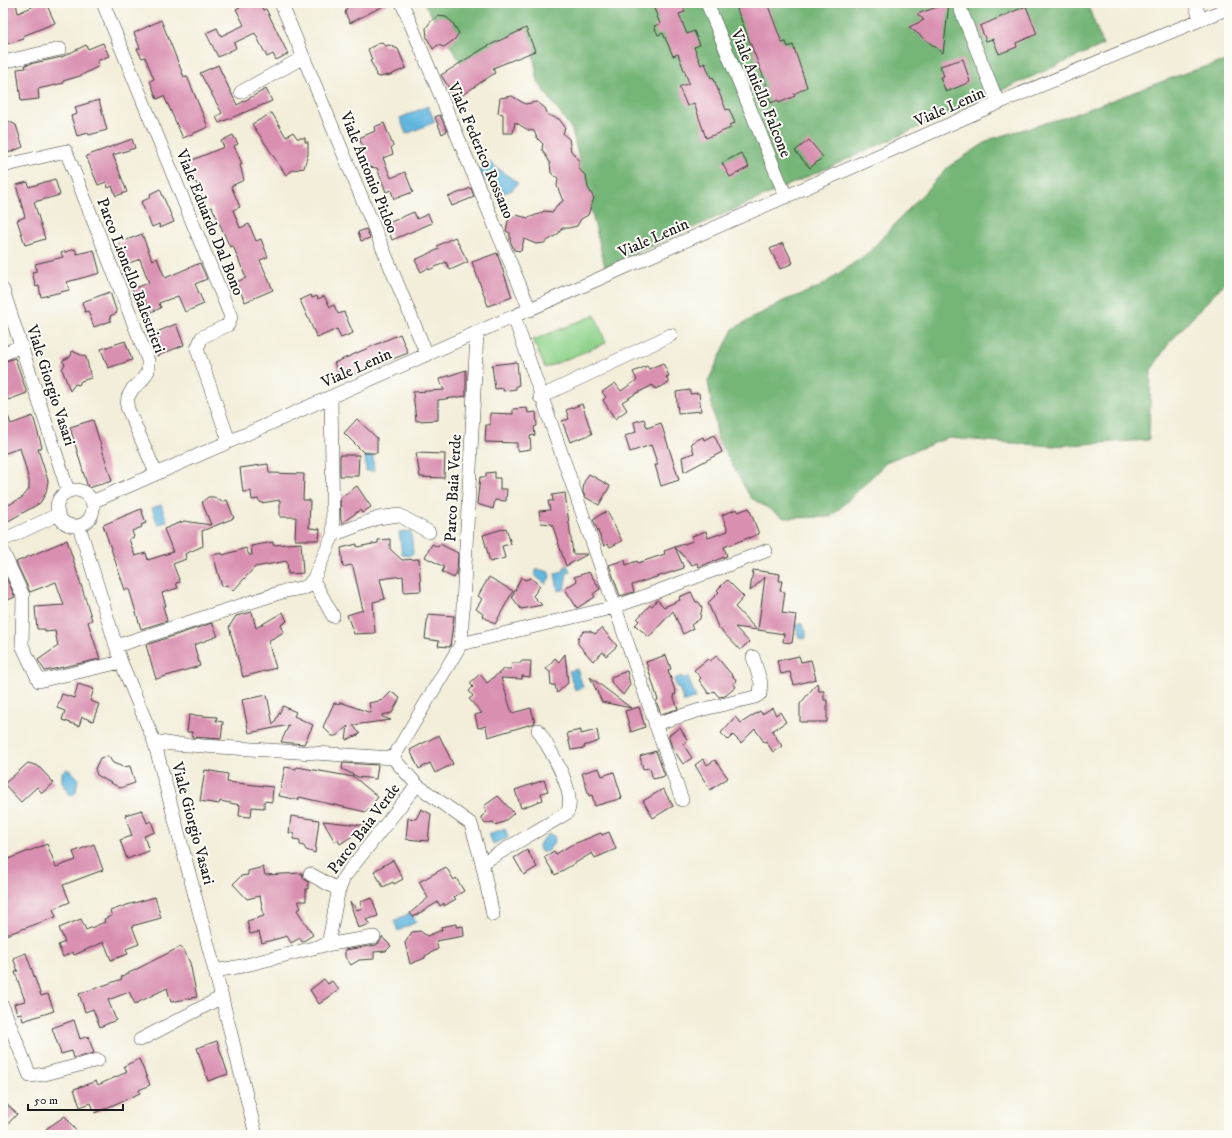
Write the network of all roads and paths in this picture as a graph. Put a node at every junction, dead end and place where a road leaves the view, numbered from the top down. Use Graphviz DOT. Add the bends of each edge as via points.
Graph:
graph roads {
  1 [pos="103,3"];
  2 [pos="281,3"];
  3 [pos="402,3"];
  4 [pos="707,3"];
  5 [pos="958,3"];
  6 [pos="1195,3"];
  7 [pos="1229,8"];
  8 [pos="1200,19"];
  9 [pos="60,49"];
  10 [pos="304,57"];
  11 [pos="3,62"];
  12 [pos="242,92"];
  13 [pos="998,103"];
  14 [pos="3,166"];
  15 [pos="786,197"];
  16 [pos="3,290"];
  17 [pos="530,310"];
  18 [pos="514,317"];
  19 [pos="477,333"];
  20 [pos="671,335"];
  21 [pos="21,346"];
  22 [pos="3,354"];
  23 [pos="426,355"];
  24 [pos="331,397"];
  25 [pos="540,397"];
  26 [pos="229,441"];
  27 [pos="156,473"];
  28 [pos="68,490"];
  29 [pos="92,502"];
  30 [pos="57,515"];
  31 [pos="79,526"];
  32 [pos="429,532"];
  33 [pos="333,536"];
  34 [pos="3,540"];
  35 [pos="766,551"];
  36 [pos="3,552"];
  37 [pos="313,580"];
  38 [pos="615,608"];
  39 [pos="333,616"];
  40 [pos="461,644"];
  41 [pos="116,646"];
  42 [pos="753,657"];
  43 [pos="121,662"];
  44 [pos="655,724"];
  45 [pos="538,730"];
  46 [pos="154,740"];
  47 [pos="393,758"];
  48 [pos="417,785"];
  49 [pos="682,800"];
  50 [pos="482,863"];
  51 [pos="310,874"];
  52 [pos="339,890"];
  53 [pos="494,915"];
  54 [pos="374,937"];
  55 [pos="325,945"];
  56 [pos="215,971"];
  57 [pos="222,997"];
  58 [pos="3,1007"];
  59 [pos="140,1040"];
  60 [pos="98,1060"];
  61 [pos="256,1135"];
  1 -- 26 [label="street, Viale Eduardo Dal Bono" via="231,317 228,326 202,336 198,349"];
  2 -- 10 [label="street, Viale Antonio Pitloo"];
  3 -- 17 [label="street, Viale Federico Rossano"];
  4 -- 15 [label="street, Viale Aniello Falcone"];
  5 -- 13 [label="street"];
  6 -- 8 [label="street"];
  7 -- 8 [label="street, Viale Lenin"];
  8 -- 13 [label="street, Viale Lenin"];
  9 -- 11 [label="street"];
  10 -- 12 [label="street"];
  10 -- 23 [label="street, Viale Antonio Pitloo"];
  13 -- 15 [label="street, Viale Lenin"];
  14 -- 27 [label="street, Parco Lionello Balestrieri" via="66,151 148,360 148,371 141,382 133,388 128,397 127,407"];
  15 -- 17 [label="street, Viale Lenin"];
  16 -- 21 [label="street, Viale Giorgio Vasari"];
  17 -- 18 [label="street, Viale Lenin"];
  18 -- 19 [label="street, Viale Lenin"];
  18 -- 25 [label="street"];
  19 -- 23 [label="street, Viale Lenin"];
  19 -- 40 [label="street, Parco Baia Verde"];
  20 -- 25 [label="street"];
  21 -- 22 [label="street"];
  21 -- 28 [label="street, Viale Giorgio Vasari"];
  23 -- 24 [label="street, Viale Lenin"];
  24 -- 26 [label="street, Viale Lenin"];
  24 -- 33 [label="street"];
  25 -- 38 [label="street"];
  26 -- 27 [label="street, Viale Lenin"];
  27 -- 29 [label="street, Viale Lenin"];
  28 -- 29 [label="street" via="81,490"];
  28 -- 30 [label="street" via="57,502"];
  29 -- 31 [label="street" via="91,518"];
  30 -- 31 [label="street" via="66,524"];
  30 -- 34 [label="street"];
  31 -- 41 [label="street, Viale Giorgio Vasari"];
  32 -- 33 [label="street" via="399,515 378,518"];
  33 -- 37 [label="street"];
  35 -- 38 [label="street"];
  36 -- 43 [label="street" via="23,596 22,645 39,681"];
  37 -- 39 [label="street"];
  37 -- 41 [label="street" via="307,587 285,591"];
  38 -- 40 [label="street"];
  38 -- 44 [label="street"];
  40 -- 47 [label="street, Parco Baia Verde"];
  41 -- 43 [label="street, Viale Giorgio Vasari"];
  42 -- 44 [label="street" via="761,683 760,694"];
  43 -- 46 [label="street, Viale Giorgio Vasari"];
  44 -- 49 [label="street"];
  45 -- 50 [label="street" via="556,761 570,799 570,807 567,813"];
  46 -- 47 [label="street" via="172,744"];
  46 -- 56 [label="street, Viale Giorgio Vasari"];
  47 -- 48 [label="street, Parco Baia Verde"];
  48 -- 50 [label="street, Parco Baia Verde" via="471,824"];
  48 -- 52 [label="street, Parco Baia Verde" via="344,877"];
  50 -- 53 [label="street, Parco Baia Verde"];
  51 -- 52 [label="street"];
  52 -- 55 [label="street, Parco Baia Verde" via="329,940"];
  54 -- 55 [label="street"];
  55 -- 56 [label="street"];
  56 -- 57 [label="street, Viale Giorgio Vasari"];
  57 -- 59 [label="street"];
  57 -- 61 [label="street, Viale Giorgio Vasari"];
  58 -- 60 [label="street" via="30,1076"];
}
